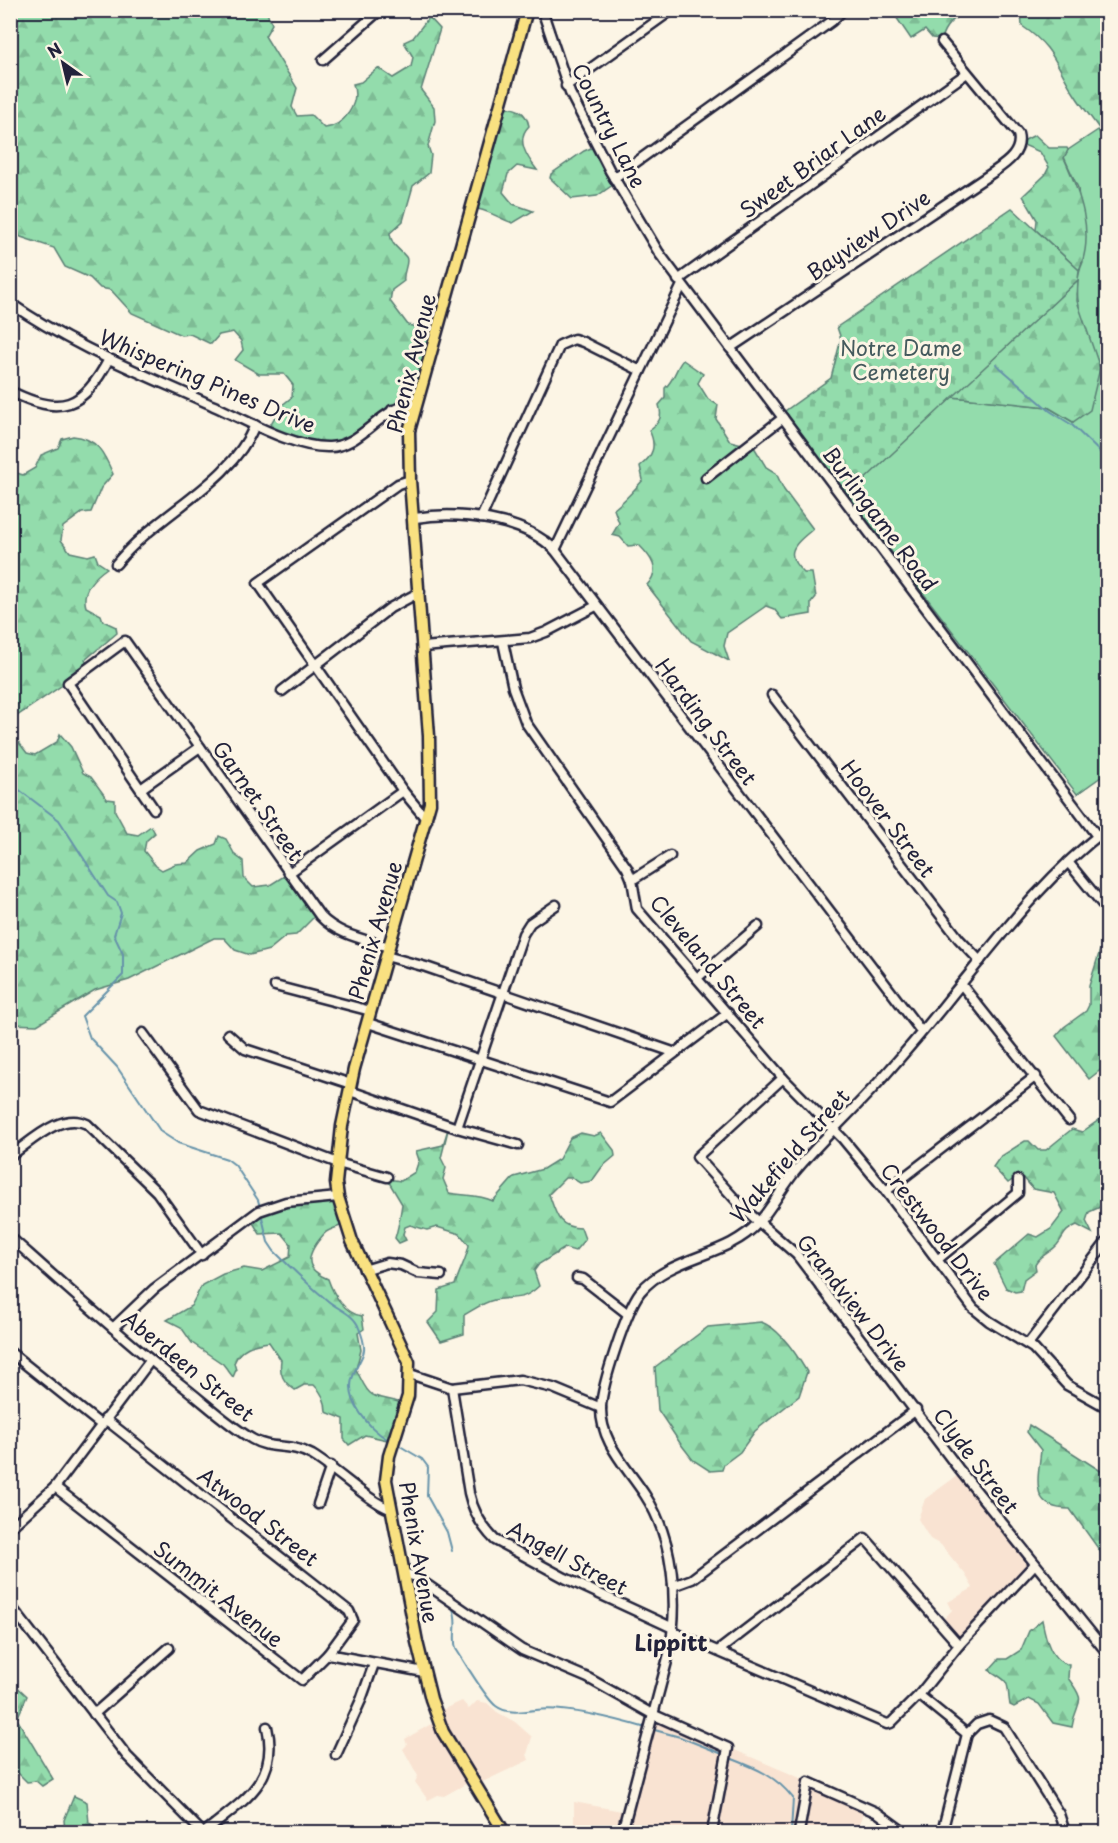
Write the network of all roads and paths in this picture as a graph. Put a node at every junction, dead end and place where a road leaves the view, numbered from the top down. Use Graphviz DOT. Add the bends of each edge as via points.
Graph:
graph roads {
  1 [pos="380,10"];
  2 [pos="527,10"];
  3 [pos="542,10"];
  4 [pos="672,10"];
  5 [pos="843,10"];
  6 [pos="942,42"];
  7 [pos="323,60"];
  8 [pos="967,73"];
  9 [pos="566,86"];
  10 [pos="614,178"];
  11 [pos="639,220"];
  12 [pos="680,282"];
  13 [pos="10,303"];
  14 [pos="729,348"];
  15 [pos="108,359"];
  16 [pos="639,370"];
  17 [pos="10,391"];
  18 [pos="416,404"];
  19 [pos="392,410"];
  20 [pos="413,418"];
  21 [pos="783,418"];
  22 [pos="255,425"];
  23 [pos="706,478"];
  24 [pos="410,480"];
  25 [pos="415,518"];
  26 [pos="480,518"];
  27 [pos="555,550"];
  28 [pos="116,564"];
  29 [pos="420,592"];
  30 [pos="596,606"];
  31 [pos="504,642"];
  32 [pos="423,647"];
  33 [pos="315,663"];
  34 [pos="282,691"];
  35 [pos="772,695"];
  36 [pos="200,747"];
  37 [pos="142,788"];
  38 [pos="403,791"];
  39 [pos="154,809"];
  40 [pos="427,820"];
  41 [pos="1107,828"];
  42 [pos="1097,836"];
  43 [pos="670,855"];
  44 [pos="1068,862"];
  45 [pos="289,873"];
  46 [pos="632,880"];
  47 [pos="556,905"];
  48 [pos="1107,910"];
  49 [pos="758,926"];
  50 [pos="388,951"];
  51 [pos="980,961"];
  52 [pos="697,978"];
  53 [pos="961,984"];
  54 [pos="275,986"];
  55 [pos="503,994"];
  56 [pos="371,1011"];
  57 [pos="728,1013"];
  58 [pos="368,1023"];
  59 [pos="921,1031"];
  60 [pos="143,1033"];
  61 [pos="228,1034"];
  62 [pos="673,1052"];
  63 [pos="481,1061"];
  64 [pos="1035,1076"];
  65 [pos="783,1077"];
  66 [pos="350,1087"];
  67 [pos="1070,1120"];
  68 [pos="457,1128"];
  69 [pos="833,1131"];
  70 [pos="518,1145"];
  71 [pos="10,1156"];
  72 [pos="338,1163"];
  73 [pos="387,1177"];
  74 [pos="1018,1180"];
  75 [pos="886,1191"];
  76 [pos="338,1197"];
  77 [pos="759,1222"];
  78 [pos="10,1237"];
  79 [pos="1107,1240"];
  80 [pos="202,1255"];
  81 [pos="937,1260"];
  82 [pos="364,1270"];
  83 [pos="441,1275"];
  84 [pos="577,1278"];
  85 [pos="628,1314"];
  86 [pos="113,1328"];
  87 [pos="1028,1344"];
  88 [pos="11,1354"];
  89 [pos="150,1361"];
  90 [pos="410,1374"];
  91 [pos="452,1388"];
  92 [pos="601,1408"];
  93 [pos="1107,1408"];
  94 [pos="916,1410"];
  95 [pos="103,1422"];
  96 [pos="331,1466"];
  97 [pos="55,1487"];
  98 [pos="318,1504"];
  99 [pos="390,1509"];
  100 [pos="10,1528"];
  101 [pos="1035,1564"];
  102 [pos="404,1573"];
  103 [pos="673,1586"];
  104 [pos="10,1605"];
  105 [pos="673,1630"];
  106 [pos="959,1644"];
  107 [pos="169,1648"];
  108 [pos="718,1651"];
  109 [pos="328,1654"];
  110 [pos="1107,1654"];
  111 [pos="374,1664"];
  112 [pos="424,1672"];
  113 [pos="919,1695"];
  114 [pos="94,1714"];
  115 [pos="652,1714"];
  116 [pos="267,1727"];
  117 [pos="967,1734"];
  118 [pos="336,1755"];
  119 [pos="203,1833"];
  120 [pos="504,1833"];
  121 [pos="622,1833"];
  122 [pos="712,1833"];
  123 [pos="799,1833"];
  124 [pos="904,1833"];
  125 [pos="942,1833"];
  126 [pos="1065,1833"];
  1 -- 7 [label="street"];
  2 -- 18 [label="main road, Phenix Avenue"];
  3 -- 9 [label="street, Country Lane"];
  4 -- 9 [label="street"];
  5 -- 10 [label="street"];
  6 -- 8 [label="street"];
  8 -- 12 [label="street, Sweet Briar Lane"];
  8 -- 14 [label="street, Bayview Drive" via="1018,134 1013,156 992,174"];
  9 -- 10 [label="street, Country Lane"];
  10 -- 11 [label="street, Country Lane"];
  11 -- 12 [label="street, Burlingame Road"];
  12 -- 14 [label="street, Burlingame Road"];
  12 -- 16 [label="street"];
  13 -- 15 [label="street, Whispering Pines Drive"];
  14 -- 21 [label="street, Burlingame Road"];
  15 -- 17 [label="street" via="92,388 68,404 36,403"];
  15 -- 22 [label="street, Whispering Pines Drive"];
  16 -- 26 [label="street" via="574,339 560,345"];
  16 -- 27 [label="street"];
  18 -- 19 [label="street, Whispering Pines Drive" via="403,404"];
  18 -- 20 [label="main road, Phenix Avenue"];
  19 -- 20 [label="street"];
  19 -- 22 [label="street, Whispering Pines Drive" via="355,437 330,448 307,445"];
  20 -- 24 [label="main road, Phenix Avenue" via="408,444"];
  21 -- 23 [label="street"];
  21 -- 42 [label="street, Burlingame Road"];
  22 -- 28 [label="street" via="237,458 141,536"];
  24 -- 25 [label="main road, Phenix Avenue"];
  24 -- 33 [label="street" via="398,484 258,583"];
  25 -- 26 [label="street, Harding Street" via="437,514"];
  25 -- 29 [label="main road, Phenix Avenue"];
  26 -- 27 [label="street, Harding Street" via="535,534"];
  27 -- 30 [label="street, Harding Street"];
  29 -- 32 [label="main road, Phenix Avenue"];
  29 -- 33 [label="street" via="390,608"];
  30 -- 31 [label="street" via="539,636"];
  30 -- 59 [label="street, Harding Street"];
  31 -- 32 [label="street"];
  31 -- 46 [label="street, Cleveland Street" via="513,688 526,723"];
  32 -- 40 [label="main road, Phenix Avenue" via="430,770"];
  33 -- 34 [label="street"];
  33 -- 38 [label="street"];
  35 -- 51 [label="street, Hoover Street"];
  36 -- 37 [label="street"];
  36 -- 37 [label="street, Garnet Street" via="125,641 68,683"];
  36 -- 45 [label="street, Garnet Street"];
  37 -- 39 [label="street"];
  38 -- 40 [label="street"];
  38 -- 45 [label="street"];
  40 -- 50 [label="main road, Phenix Avenue"];
  41 -- 42 [label="street, Wakefield Street"];
  42 -- 44 [label="street, Wakefield Street"];
  43 -- 46 [label="street"];
  44 -- 48 [label="street"];
  44 -- 51 [label="street, Wakefield Street" via="1043,885"];
  45 -- 50 [label="street, Garnet Street" via="332,927"];
  46 -- 52 [label="street, Cleveland Street" via="637,909"];
  47 -- 55 [label="street" via="527,926"];
  49 -- 52 [label="street"];
  50 -- 55 [label="street, Garnet Street"];
  50 -- 56 [label="main road, Phenix Avenue"];
  51 -- 53 [label="street, Wakefield Street"];
  52 -- 57 [label="street, Cleveland Street"];
  53 -- 59 [label="street, Wakefield Street"];
  53 -- 64 [label="street"];
  54 -- 56 [label="street"];
  55 -- 62 [label="street, Garnet Street"];
  55 -- 63 [label="street"];
  56 -- 58 [label="main road, Phenix Avenue"];
  57 -- 62 [label="street"];
  57 -- 65 [label="street, Cleveland Street"];
  58 -- 63 [label="street"];
  58 -- 66 [label="main road, Phenix Avenue"];
  59 -- 69 [label="street, Wakefield Street"];
  60 -- 72 [label="street" via="199,1110"];
  61 -- 66 [label="street" via="244,1048"];
  62 -- 63 [label="street" via="610,1102"];
  63 -- 68 [label="street"];
  64 -- 67 [label="street"];
  64 -- 75 [label="street"];
  65 -- 69 [label="street, Cleveland Street"];
  65 -- 77 [label="street, Grandview Drive" via="697,1157"];
  66 -- 68 [label="street"];
  66 -- 72 [label="main road, Phenix Avenue"];
  68 -- 70 [label="street"];
  69 -- 75 [label="street, Crestwood Drive"];
  69 -- 77 [label="street, Wakefield Street" via="799,1166"];
  71 -- 80 [label="street" via="65,1121 87,1124 138,1171"];
  72 -- 73 [label="street"];
  72 -- 76 [label="main road, Phenix Avenue"];
  74 -- 81 [label="street" via="1018,1192"];
  75 -- 81 [label="street, Crestwood Drive"];
  76 -- 80 [label="street" via="286,1202 264,1209"];
  76 -- 82 [label="main road, Phenix Avenue"];
  77 -- 85 [label="street, Wakefield Street" via="732,1244 657,1277 640,1292"];
  77 -- 94 [label="street, Grandview Drive" via="797,1255"];
  78 -- 86 [label="street, Aberdeen Street"];
  79 -- 87 [label="street"];
  80 -- 86 [label="street" via="138,1302"];
  81 -- 87 [label="street, Crestwood Drive" via="978,1313"];
  82 -- 83 [label="street" via="387,1263 418,1273"];
  82 -- 90 [label="main road, Phenix Avenue" via="409,1362"];
  84 -- 85 [label="street" via="584,1279"];
  85 -- 92 [label="street, Wakefield Street"];
  86 -- 89 [label="street, Aberdeen Street"];
  87 -- 93 [label="street, Crestwood Drive" via="1062,1381"];
  88 -- 95 [label="street"];
  89 -- 95 [label="street"];
  89 -- 96 [label="street, Aberdeen Street" via="252,1439 262,1444 290,1446"];
  90 -- 91 [label="street"];
  90 -- 99 [label="main road, Phenix Avenue" via="408,1396 387,1466"];
  91 -- 92 [label="street" via="520,1380 553,1388"];
  91 -- 105 [label="street, Angell Street" via="469,1493 487,1532 565,1578"];
  92 -- 103 [label="street, Wakefield Street" via="607,1439 655,1515"];
  94 -- 101 [label="street, Clyde Street"];
  94 -- 103 [label="street, Clyde Street" via="692,1579"];
  95 -- 97 [label="street"];
  95 -- 109 [label="street, Atwood Street" via="349,1611 353,1620"];
  96 -- 98 [label="street"];
  96 -- 99 [label="street, Aberdeen Street"];
  97 -- 100 [label="street"];
  97 -- 109 [label="street, Summit Avenue" via="302,1680"];
  99 -- 102 [label="main road, Phenix Avenue"];
  101 -- 106 [label="street"];
  101 -- 110 [label="street, Clyde Street"];
  102 -- 112 [label="main road, Phenix Avenue"];
  102 -- 115 [label="street" via="425,1583 510,1642 588,1678"];
  103 -- 105 [label="street, Wakefield Street"];
  104 -- 114 [label="street"];
  105 -- 108 [label="street, Angell Street"];
  105 -- 115 [label="street, Wakefield Street"];
  106 -- 108 [label="street" via="866,1538"];
  106 -- 113 [label="street"];
  107 -- 114 [label="street"];
  108 -- 113 [label="street, Angell Street" via="887,1724"];
  109 -- 111 [label="street"];
  111 -- 112 [label="street"];
  111 -- 118 [label="street"];
  112 -- 120 [label="main road, Phenix Avenue" via="443,1732"];
  113 -- 117 [label="street"];
  114 -- 119 [label="street" via="136,1766"];
  115 -- 121 [label="street, Wakefield Street"];
  115 -- 122 [label="street" via="728,1748"];
  116 -- 119 [label="street" via="271,1743 260,1785"];
  117 -- 125 [label="street"];
  117 -- 126 [label="street" via="984,1720 1004,1727 1059,1814"];
  123 -- 124 [label="street" via="808,1782 878,1813"];
}
